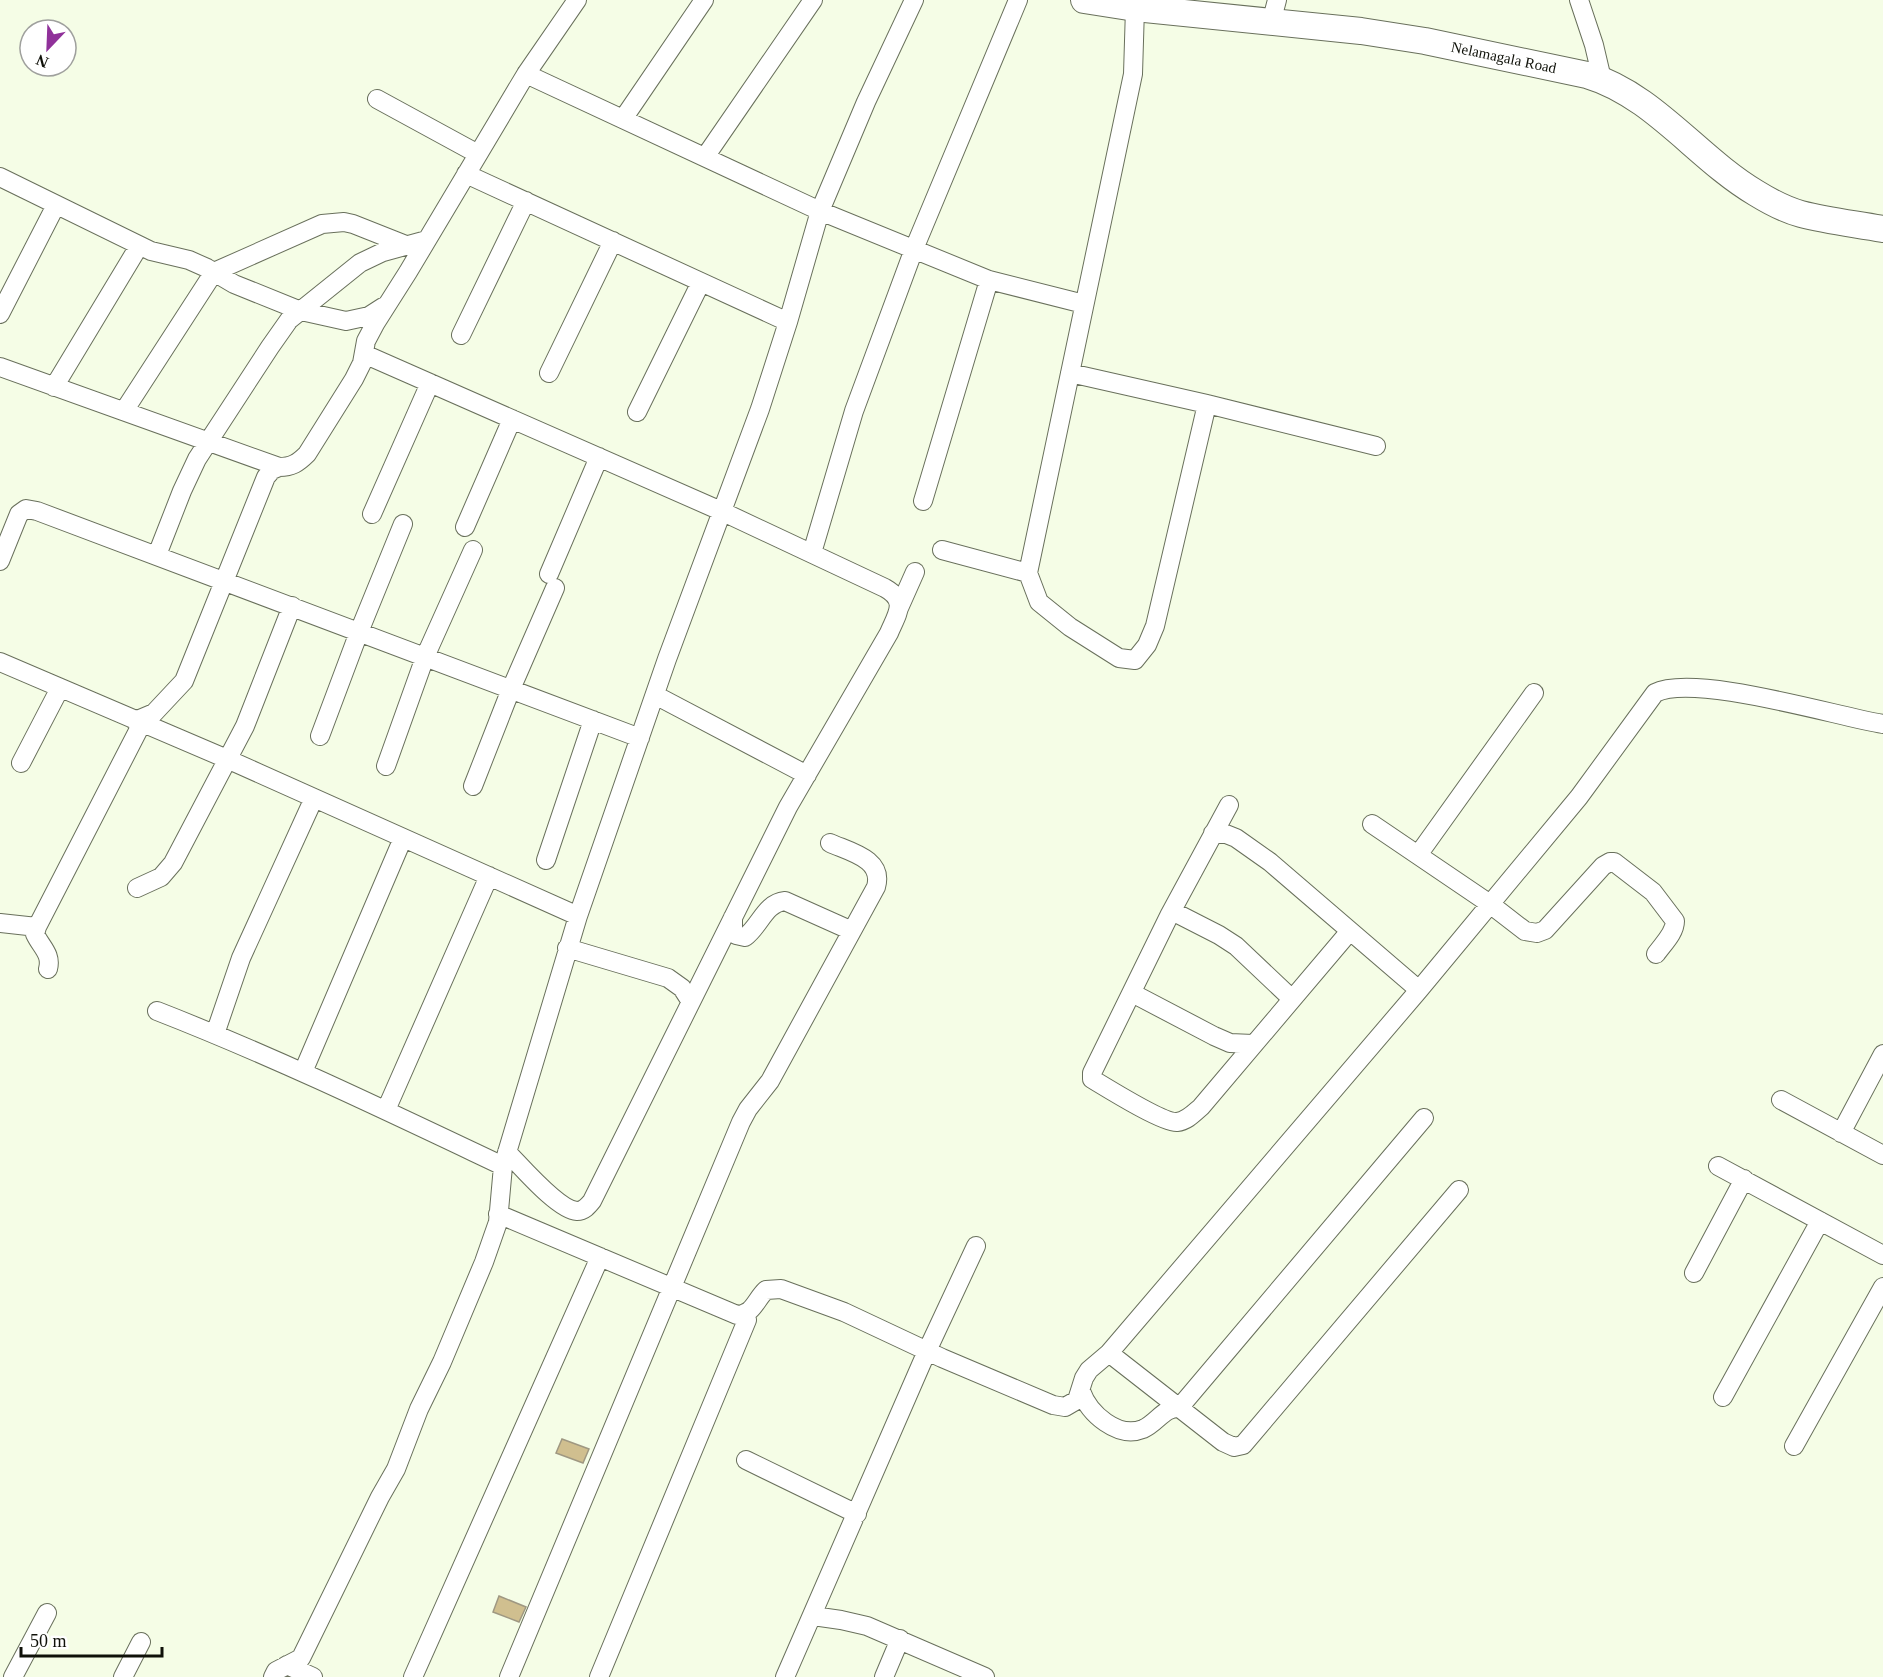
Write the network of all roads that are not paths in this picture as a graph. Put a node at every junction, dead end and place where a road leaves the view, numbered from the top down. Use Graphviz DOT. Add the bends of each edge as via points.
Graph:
graph roads {
  1 [pos="577,0"];
  2 [pos="704,0"];
  3 [pos="813,0"];
  4 [pos="914,0"];
  5 [pos="1018,0"];
  6 [pos="1084,0"];
  7 [pos="1579,0"];
  8 [pos="1135,8"];
  9 [pos="1274,11"];
  10 [pos="526,74"];
  11 [pos="1602,79"];
  12 [pos="376,99"];
  13 [pos="623,118"];
  14 [pos="478,154"];
  15 [pos="705,157"];
  16 [pos="466,174"];
  17 [pos="0,177"];
  18 [pos="526,201"];
  19 [pos="56,205"];
  20 [pos="820,211"];
  21 [pos="1883,229"];
  22 [pos="427,240"];
  23 [pos="613,241"];
  24 [pos="406,245"];
  25 [pos="139,246"];
  26 [pos="914,249"];
  27 [pos="214,272"];
  28 [pos="989,280"];
  29 [pos="701,282"];
  30 [pos="1084,304"];
  31 [pos="387,305"];
  32 [pos="301,311"];
  33 [pos="0,314"];
  34 [pos="788,322"];
  35 [pos="461,335"];
  36 [pos="364,354"];
  37 [pos="0,368"];
  38 [pos="549,373"];
  39 [pos="1070,373"];
  40 [pos="430,383"];
  41 [pos="54,387"];
  42 [pos="1207,404"];
  43 [pos="124,411"];
  44 [pos="637,412"];
  45 [pos="513,419"];
  46 [pos="210,442"];
  47 [pos="1376,446"];
  48 [pos="599,457"];
  49 [pos="279,466"];
  50 [pos="923,501"];
  51 [pos="722,510"];
  52 [pos="372,514"];
  53 [pos="403,525"];
  54 [pos="465,527"];
  55 [pos="473,550"];
  56 [pos="942,550"];
  57 [pos="813,553"];
  58 [pos="157,555"];
  59 [pos="0,561"];
  60 [pos="915,572"];
  61 [pos="1028,573"];
  62 [pos="225,580"];
  63 [pos="292,606"];
  64 [pos="899,608"];
  65 [pos="359,632"];
  66 [pos="425,657"];
  67 [pos="0,662"];
  68 [pos="60,688"];
  69 [pos="511,689"];
  70 [pos="1534,693"];
  71 [pos="655,695"];
  72 [pos="593,720"];
  73 [pos="139,722"];
  74 [pos="1883,724"];
  75 [pos="320,736"];
  76 [pos="640,738"];
  77 [pos="227,759"];
  78 [pos="21,763"];
  79 [pos="386,766"];
  80 [pos="807,775"];
  81 [pos="473,786"];
  82 [pos="314,798"];
  83 [pos="1228,805"];
  84 [pos="1372,824"];
  85 [pos="1213,833"];
  86 [pos="403,838"];
  87 [pos="830,843"];
  88 [pos="1418,855"];
  89 [pos="546,860"];
  90 [pos="489,876"];
  91 [pos="137,888"];
  92 [pos="1490,904"];
  93 [pos="1172,911"];
  94 [pos="578,916"];
  95 [pos="733,917"];
  96 [pos="0,923"];
  97 [pos="37,927"];
  98 [pos="852,931"];
  99 [pos="1350,931"];
  100 [pos="567,948"];
  101 [pos="1656,954"];
  102 [pos="48,969"];
  103 [pos="1419,990"];
  104 [pos="1131,993"];
  105 [pos="1292,999"];
  106 [pos="691,1002"];
  107 [pos="157,1011"];
  108 [pos="215,1034"];
  109 [pos="1253,1044"];
  110 [pos="1883,1054"];
  111 [pos="303,1072"];
  112 [pos="1780,1100"];
  113 [pos="386,1110"];
  114 [pos="1424,1118"];
  115 [pos="1841,1132"];
  116 [pos="1883,1155"];
  117 [pos="505,1159"];
  118 [pos="1718,1166"];
  119 [pos="1744,1179"];
  120 [pos="1459,1190"];
  121 [pos="498,1214"];
  122 [pos="1820,1221"];
  123 [pos="976,1246"];
  124 [pos="1883,1255"];
  125 [pos="600,1257"];
  126 [pos="1694,1273"];
  127 [pos="1883,1287"];
  128 [pos="673,1289"];
  129 [pos="745,1313"];
  130 [pos="927,1351"];
  131 [pos="1109,1353"];
  132 [pos="1081,1391"];
  133 [pos="1723,1397"];
  134 [pos="1179,1408"];
  135 [pos="1794,1446"];
  136 [pos="746,1460"];
  137 [pos="857,1514"];
  138 [pos="47,1612"];
  139 [pos="813,1616"];
  140 [pos="900,1640"];
  141 [pos="141,1642"];
  142 [pos="280,1671"];
  143 [pos="13,1677"];
  144 [pos="123,1677"];
  145 [pos="313,1677"];
  146 [pos="413,1677"];
  147 [pos="509,1677"];
  148 [pos="599,1677"];
  149 [pos="784,1677"];
  150 [pos="884,1677"];
  151 [pos="985,1677"];
  1 -- 10 [label="street"];
  2 -- 13 [label="street"];
  3 -- 15 [label="street"];
  4 -- 20 [label="street"];
  5 -- 26 [label="street"];
  6 -- 8 [label="street, Nelamagala Road"];
  7 -- 11 [label="street"];
  8 -- 9 [label="street, Nelamagala Road"];
  8 -- 30 [label="street" via="1133,74"];
  9 -- 11 [label="street, Nelamagala Road"];
  10 -- 13 [label="street"];
  10 -- 14 [label="street"];
  11 -- 21 [label="street, Nelamagala Road" via="1658,115 1756,193 1801,214"];
  12 -- 14 [label="street"];
  13 -- 15 [label="street"];
  14 -- 16 [label="street"];
  15 -- 20 [label="street"];
  16 -- 18 [label="street"];
  16 -- 22 [label="street"];
  17 -- 19 [label="street"];
  18 -- 23 [label="street"];
  18 -- 35 [label="street"];
  19 -- 25 [label="street"];
  19 -- 33 [label="street"];
  20 -- 26 [label="street"];
  20 -- 34 [label="street"];
  22 -- 24 [label="street"];
  22 -- 31 [label="street"];
  23 -- 29 [label="street"];
  23 -- 38 [label="street"];
  24 -- 27 [label="street" via="353,224 322,224"];
  24 -- 32 [label="street" via="360,263"];
  25 -- 27 [label="street" via="189,260"];
  25 -- 41 [label="street"];
  26 -- 28 [label="street"];
  26 -- 57 [label="street" via="854,411"];
  27 -- 32 [label="street"];
  27 -- 43 [label="street"];
  28 -- 30 [label="street"];
  28 -- 50 [label="street"];
  29 -- 34 [label="street"];
  29 -- 44 [label="street"];
  30 -- 39 [label="street"];
  31 -- 32 [label="street" via="369,316 346,321"];
  31 -- 36 [label="street" via="366,341"];
  32 -- 46 [label="street" via="289,320 270,347"];
  34 -- 51 [label="street"];
  36 -- 40 [label="street"];
  36 -- 49 [label="street" via="354,379 307,454 293,466"];
  37 -- 41 [label="street"];
  39 -- 42 [label="street"];
  39 -- 61 [label="street"];
  40 -- 45 [label="street"];
  40 -- 52 [label="street"];
  41 -- 43 [label="street"];
  42 -- 47 [label="street"];
  42 -- 61 [label="street" via="1155,626 1135,660 1119,658 1039,602"];
  43 -- 46 [label="street"];
  45 -- 48 [label="street"];
  45 -- 54 [label="street"];
  46 -- 49 [label="street"];
  46 -- 58 [label="street" via="197,459"];
  48 -- 51 [label="street"];
  48 -- 69 [label="street"];
  49 -- 62 [label="street" via="266,477"];
  51 -- 57 [label="street"];
  51 -- 71 [label="street"];
  53 -- 65 [label="street"];
  55 -- 66 [label="street"];
  56 -- 61 [label="street"];
  57 -- 64 [label="street" via="889,591 899,601"];
  58 -- 59 [label="street" via="30,509 19,514"];
  58 -- 62 [label="street"];
  60 -- 64 [label="street"];
  62 -- 63 [label="street"];
  62 -- 73 [label="street" via="184,681 154,713"];
  63 -- 65 [label="street"];
  63 -- 77 [label="street" via="252,710"];
  64 -- 80 [label="street" via="889,633"];
  65 -- 66 [label="street"];
  65 -- 75 [label="street"];
  66 -- 69 [label="street"];
  66 -- 79 [label="street"];
  67 -- 68 [label="street"];
  68 -- 73 [label="street"];
  68 -- 78 [label="street"];
  69 -- 72 [label="street"];
  69 -- 81 [label="street"];
  70 -- 88 [label="street"];
  71 -- 76 [label="street"];
  71 -- 80 [label="street"];
  72 -- 76 [label="street"];
  72 -- 89 [label="street"];
  73 -- 77 [label="street"];
  73 -- 97 [label="street"];
  74 -- 92 [label="street" via="1736,693 1662,689 1655,693 1580,797"];
  76 -- 94 [label="street"];
  77 -- 82 [label="street"];
  77 -- 91 [label="street" via="168,871"];
  80 -- 95 [label="street"];
  82 -- 86 [label="street"];
  82 -- 108 [label="street" via="241,958"];
  83 -- 85 [label="street"];
  84 -- 88 [label="street"];
  85 -- 93 [label="street"];
  85 -- 99 [label="street" via="1226,834 1248,845"];
  86 -- 90 [label="street"];
  86 -- 111 [label="street"];
  87 -- 98 [label="street" via="870,862 877,873 876,887"];
  88 -- 92 [label="street"];
  90 -- 94 [label="street"];
  90 -- 113 [label="street"];
  92 -- 101 [label="street" via="1525,932 1537,933 1545,930 1603,866 1614,862 1653,892 1675,921 1673,931"];
  92 -- 103 [label="street"];
  93 -- 104 [label="street"];
  93 -- 105 [label="street" via="1236,946"];
  94 -- 100 [label="street"];
  95 -- 98 [label="street" via="733,932 745,937 774,903 785,901"];
  95 -- 106 [label="street"];
  96 -- 97 [label="street"];
  97 -- 102 [label="street" via="35,934 48,954"];
  98 -- 128 [label="street" via="770,1081 748,1109"];
  99 -- 103 [label="street"];
  99 -- 105 [label="street"];
  100 -- 106 [label="street" via="668,978 682,988"];
  100 -- 117 [label="street"];
  103 -- 131 [label="street"];
  104 -- 109 [label="street" via="1230,1043"];
  104 -- 109 [label="street" via="1091,1078 1172,1122 1194,1113"];
  105 -- 109 [label="street"];
  106 -- 117 [label="street" via="584,1210 572,1210 554,1199"];
  107 -- 108 [label="street"];
  108 -- 111 [label="street"];
  110 -- 115 [label="street"];
  111 -- 113 [label="street"];
  112 -- 115 [label="street"];
  113 -- 117 [label="street"];
  114 -- 134 [label="street"];
  115 -- 116 [label="street"];
  117 -- 121 [label="street"];
  118 -- 119 [label="street"];
  119 -- 122 [label="street"];
  119 -- 126 [label="street"];
  120 -- 134 [label="street" via="1243,1445 1228,1445"];
  121 -- 125 [label="street"];
  121 -- 142 [label="street" via="484,1262 418,1408 396,1469 301,1658"];
  122 -- 124 [label="street"];
  122 -- 133 [label="street"];
  123 -- 130 [label="street"];
  125 -- 128 [label="street"];
  125 -- 146 [label="street"];
  127 -- 135 [label="street"];
  128 -- 129 [label="street" via="737,1315"];
  128 -- 147 [label="street"];
  129 -- 130 [label="street" via="766,1290 780,1289 844,1312"];
  129 -- 148 [label="street" via="747,1320"];
  130 -- 132 [label="street" via="1053,1405 1070,1405"];
  130 -- 137 [label="street"];
  131 -- 132 [label="street" via="1089,1370"];
  131 -- 134 [label="street"];
  132 -- 134 [label="street" via="1091,1411 1124,1430 1142,1430 1170,1409"];
  136 -- 137 [label="street"];
  137 -- 139 [label="street"];
  138 -- 143 [label="street"];
  139 -- 140 [label="street" via="867,1626"];
  139 -- 149 [label="street"];
  140 -- 150 [label="street"];
  140 -- 151 [label="street"];
  141 -- 144 [label="street"];
  142 -- 145 [label="street"];
}
